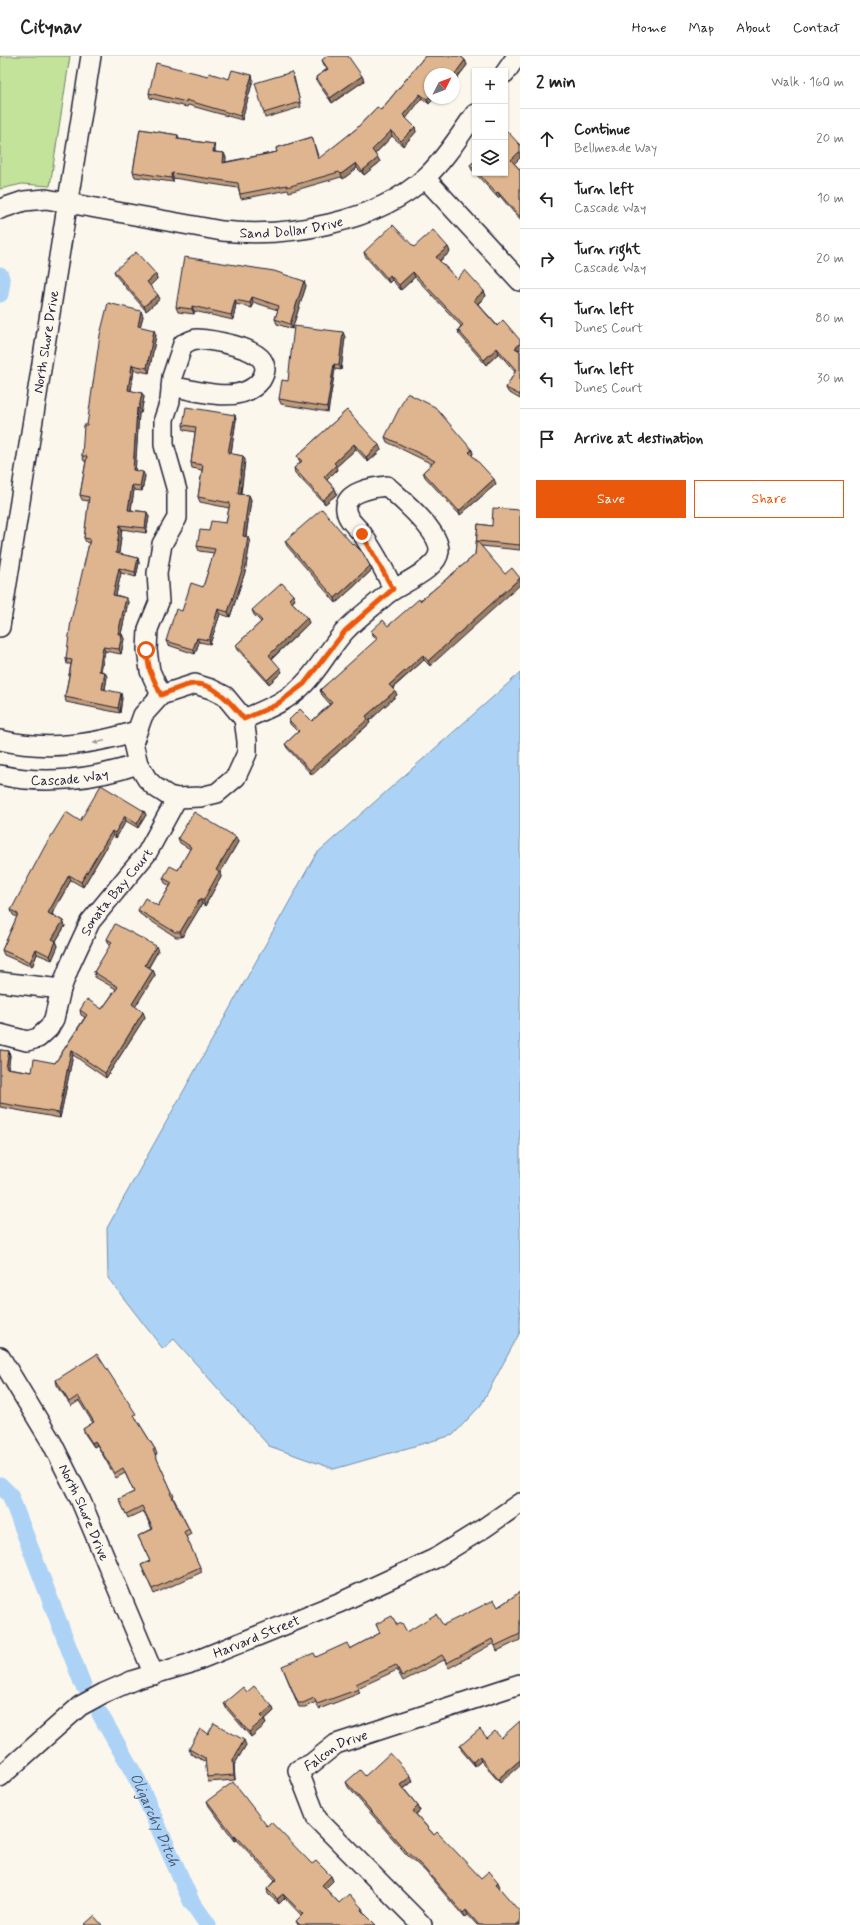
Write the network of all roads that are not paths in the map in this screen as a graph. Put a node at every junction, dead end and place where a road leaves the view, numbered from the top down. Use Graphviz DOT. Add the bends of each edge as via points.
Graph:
graph roads {
  1 [pos="91,56"];
  2 [pos="517,56"];
  3 [pos="508,69"];
  4 [pos="472,118"];
  5 [pos="425,178"];
  6 [pos="67,203"];
  7 [pos="0,209"];
  8 [pos="520,281"];
  9 [pos="172,386"];
  10 [pos="393,589"];
  11 [pos="0,627"];
  12 [pos="161,695"];
  13 [pos="244,719"];
  14 [pos="136,731"];
  15 [pos="0,740"];
  16 [pos="138,764"];
  17 [pos="0,775"];
  18 [pos="177,798"];
  19 [pos="0,982"];
  20 [pos="61,989"];
  21 [pos="0,1034"];
  22 [pos="0,1356"];
  23 [pos="520,1503"];
  24 [pos="154,1675"];
  25 [pos="520,1684"];
  26 [pos="0,1777"];
  27 [pos="422,1925"];
  1 -- 6 [label="street, North Shore Drive"];
  2 -- 3 [label="street"];
  4 -- 5 [label="street, Sand Dollar Drive"];
  5 -- 6 [label="street, Sand Dollar Drive" via="394,201 360,216 288,231 222,231"];
  5 -- 8 [label="street"];
  6 -- 7 [label="street, Sand Dollar Drive" via="46,199 24,201"];
  6 -- 11 [label="street, North Shore Drive"];
  9 -- 9 [label="street" via="218,394 236,394 257,384 265,374 266,367 261,359 250,351 195,339 183,344 172,377"];
  9 -- 12 [label="street" via="164,419 164,445 177,491 176,518 162,544 157,573 159,602 148,628 146,650 150,671"];
  10 -- 10 [label="street" via="418,576 433,563 439,553 438,543 414,510 387,486 371,487 351,498 346,512 350,521 362,534"];
  10 -- 13 [label="street" via="345,631 304,684 276,705"];
  12 -- 13 [label="street" via="195,684 225,696"];
  12 -- 14 [label="street" via="143,715"];
  13 -- 18 [label="street" via="247,752 236,777 217,793"];
  14 -- 15 [label="street, Cascade Way, one-way" via="96,743 62,746 15,744"];
  14 -- 16 [label="street" via="133,743"];
  16 -- 17 [label="street, Cascade Way" via="92,776 58,780 11,778"];
  16 -- 18 [label="street" via="155,787"];
  18 -- 20 [label="street, Sonata Bay Court" via="147,853 90,922"];
  19 -- 20 [label="street"];
  20 -- 21 [label="street, Sonata Bay Court" via="54,1019 38,1038 27,1041"];
  22 -- 24 [label="street, North Shore Drive" via="52,1443 80,1499"];
  23 -- 24 [label="street, Harvard Street" via="434,1559 334,1605 188,1664"];
  24 -- 26 [label="street, Harvard Street" via="134,1680 80,1706"];
  25 -- 27 [label="street, Falcon Drive" via="336,1744 311,1764 298,1770 317,1819"];
}
